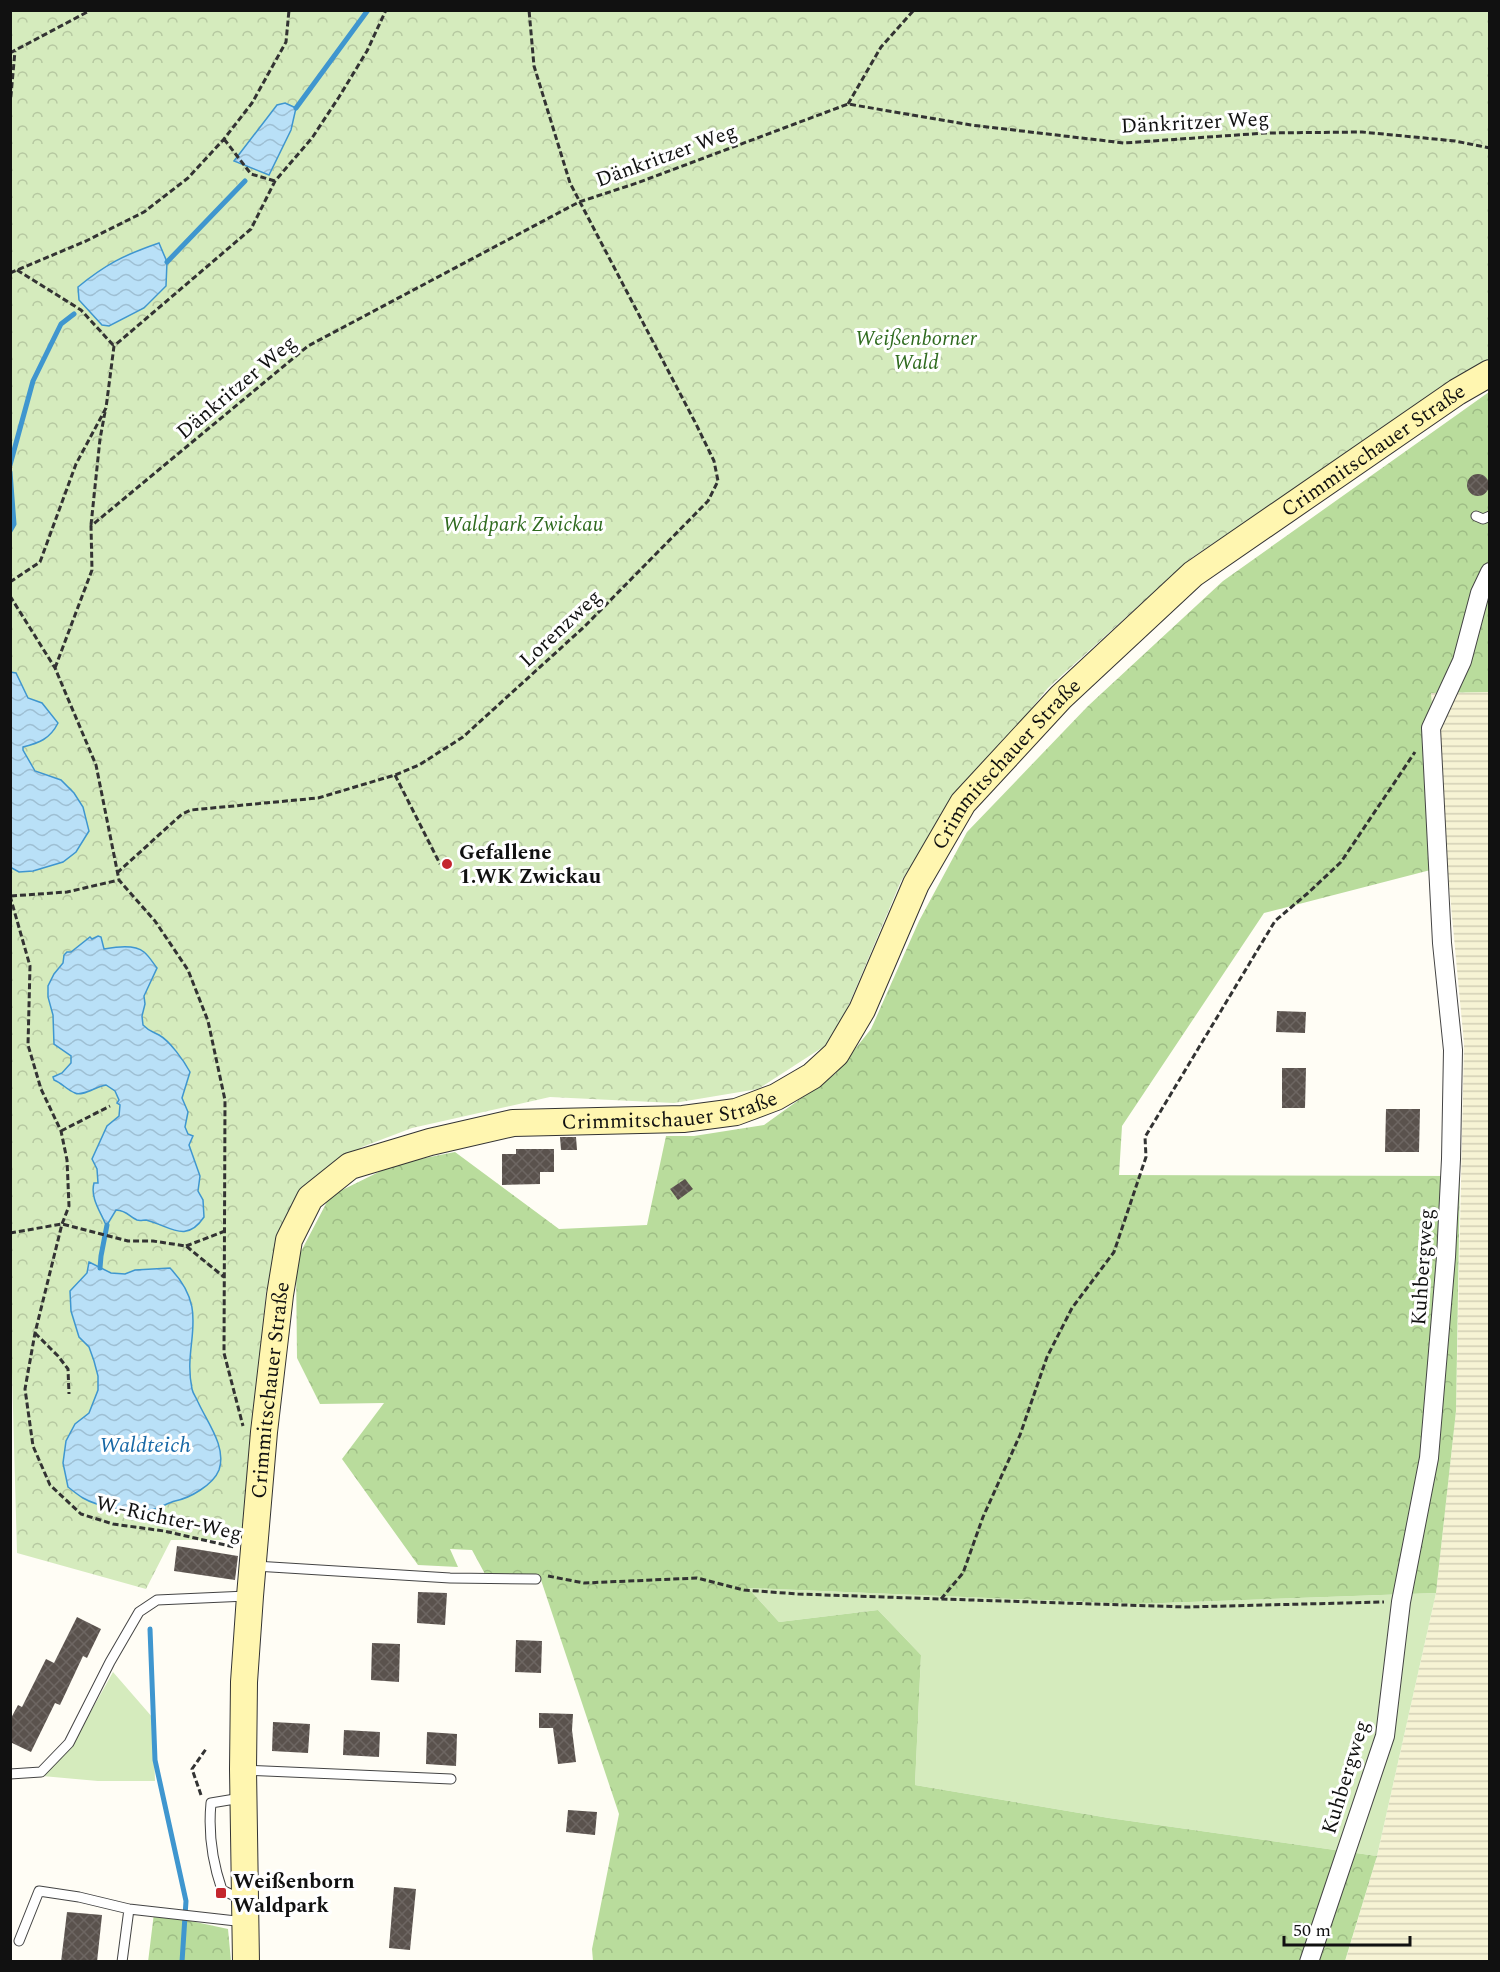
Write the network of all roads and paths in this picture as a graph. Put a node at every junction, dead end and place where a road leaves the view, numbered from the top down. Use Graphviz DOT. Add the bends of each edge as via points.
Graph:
graph roads {
  1 [pos="91,10"];
  2 [pos="290,10"];
  3 [pos="386,10"];
  4 [pos="529,10"];
  5 [pos="914,10"];
  6 [pos="15,51"];
  7 [pos="10,53"];
  8 [pos="848,104"];
  9 [pos="10,105"];
  10 [pos="225,139"];
  11 [pos="1490,148"];
  12 [pos="275,181"];
  13 [pos="579,202"];
  14 [pos="16,270"];
  15 [pos="10,273"];
  16 [pos="114,346"];
  17 [pos="1490,373"];
  18 [pos="106,408"];
  19 [pos="1476,516"];
  20 [pos="1490,516"];
  21 [pos="91,526"];
  22 [pos="1490,572"];
  23 [pos="10,582"];
  24 [pos="10,596"];
  25 [pos="56,668"];
  26 [pos="1431,728"];
  27 [pos="395,775"];
  28 [pos="440,864"];
  29 [pos="117,873"];
  30 [pos="119,880"];
  31 [pos="11,896"];
  32 [pos="110,1106"];
  33 [pos="61,1131"];
  34 [pos="62,1224"];
  35 [pos="225,1232"];
  36 [pos="10,1233"];
  37 [pos="186,1246"];
  38 [pos="224,1277"];
  39 [pos="35,1333"];
  40 [pos="69,1394"];
  41 [pos="244,1432"];
  42 [pos="253,1559"];
  43 [pos="538,1577"];
  44 [pos="250,1596"];
  45 [pos="941,1599"];
  46 [pos="1401,1602"];
  47 [pos="206,1749"];
  48 [pos="243,1769"];
  49 [pos="10,1774"];
  50 [pos="451,1779"];
  51 [pos="243,1797"];
  52 [pos="209,1822"];
  53 [pos="129,1909"];
  54 [pos="245,1911"];
  55 [pos="19,1941"];
  56 [pos="122,1962"];
  57 [pos="246,1962"];
  58 [pos="1309,1962"];
  1 -- 6 [label="path"];
  2 -- 10 [label="path" via="286,42 252,103"];
  3 -- 12 [label="path" via="339,97 312,138"];
  4 -- 13 [label="path, Lorenzweg" via="534,66"];
  5 -- 8 [label="path" via="881,47"];
  6 -- 7 [label="path"];
  6 -- 9 [label="path"];
  8 -- 11 [label="path, Dänkritzer Weg" via="970,125 1124,143 1265,133 1362,132"];
  8 -- 13 [label="path, Dänkritzer Weg"];
  10 -- 12 [label="path" via="251,174"];
  10 -- 14 [label="path" via="188,177 144,212"];
  12 -- 16 [label="path" via="251,229"];
  13 -- 21 [label="path, Dänkritzer Weg" via="308,345"];
  13 -- 27 [label="path, Lorenzweg" via="696,424 714,461 718,482 708,501 584,627 463,737"];
  14 -- 15 [label="path"];
  14 -- 16 [label="path" via="81,310"];
  16 -- 18 [label="path"];
  17 -- 42 [label="main road, Crimmitschauer Straße" via="1193,574 1061,697 963,803 916,884 862,1010 836,1054 812,1076 776,1097 736,1112 683,1119 513,1123 430,1142 350,1166 310,1198 289,1240 280,1295"];
  18 -- 21 [label="path"];
  18 -- 23 [label="path" via="76,464 40,562"];
  19 -- 20 [label="lane"];
  21 -- 25 [label="path" via="92,570"];
  22 -- 26 [label="street, Kuhbergweg" via="1480,593 1462,661"];
  24 -- 25 [label="path"];
  25 -- 29 [label="path" via="96,765"];
  26 -- 45 [label="path" via="1341,862 1275,921 1145,1137 1146,1157 1114,1252 1072,1308 1047,1357 1020,1435 963,1573"];
  26 -- 46 [label="street, Kuhbergweg" via="1442,943 1453,1050 1451,1159 1429,1458"];
  27 -- 28 [label="path"];
  27 -- 29 [label="path, Lorenzweg" via="318,798 191,810"];
  29 -- 30 [label="path"];
  30 -- 31 [label="path" via="67,892"];
  30 -- 35 [label="path" via="155,921 188,970 208,1022 225,1100"];
  31 -- 33 [label="path, W.-Richter-Weg" via="30,966 28,1045 41,1089"];
  32 -- 33 [label="path"];
  33 -- 34 [label="path, W.-Richter-Weg" via="69,1206"];
  34 -- 36 [label="path"];
  34 -- 37 [label="path" via="128,1241"];
  34 -- 39 [label="path, W.-Richter-Weg"];
  35 -- 37 [label="path"];
  35 -- 38 [label="path"];
  37 -- 38 [label="path"];
  38 -- 41 [label="path" via="224,1353"];
  39 -- 40 [label="path" via="68,1369"];
  39 -- 42 [label="path, W.-Richter-Weg" via="24,1389 33,1446 50,1485 81,1514 114,1524 164,1531"];
  42 -- 43 [label="lane" via="450,1578"];
  42 -- 44 [label="main road, Crimmitschauer Straße"];
  43 -- 45 [label="path" via="584,1583 697,1578 744,1590"];
  44 -- 48 [label="main road, Crimmitschauer Straße"];
  44 -- 49 [label="lane" via="157,1600 139,1612 69,1743 41,1772"];
  45 -- 46 [label="path" via="1186,1607"];
  46 -- 58 [label="street, Kuhbergweg" via="1385,1736"];
  47 -- 52 [label="path" via="192,1769"];
  48 -- 50 [label="lane"];
  48 -- 51 [label="main road, Crimmitschauer Straße"];
  51 -- 52 [label="lane" via="211,1803"];
  51 -- 54 [label="main road, Crimmitschauer Straße"];
  52 -- 54 [label="lane" via="214,1865 222,1890"];
  53 -- 54 [label="lane" via="202,1917"];
  53 -- 55 [label="lane" via="39,1892"];
  53 -- 56 [label="lane"];
  54 -- 57 [label="main road, Crimmitschauer Straße"];
}
